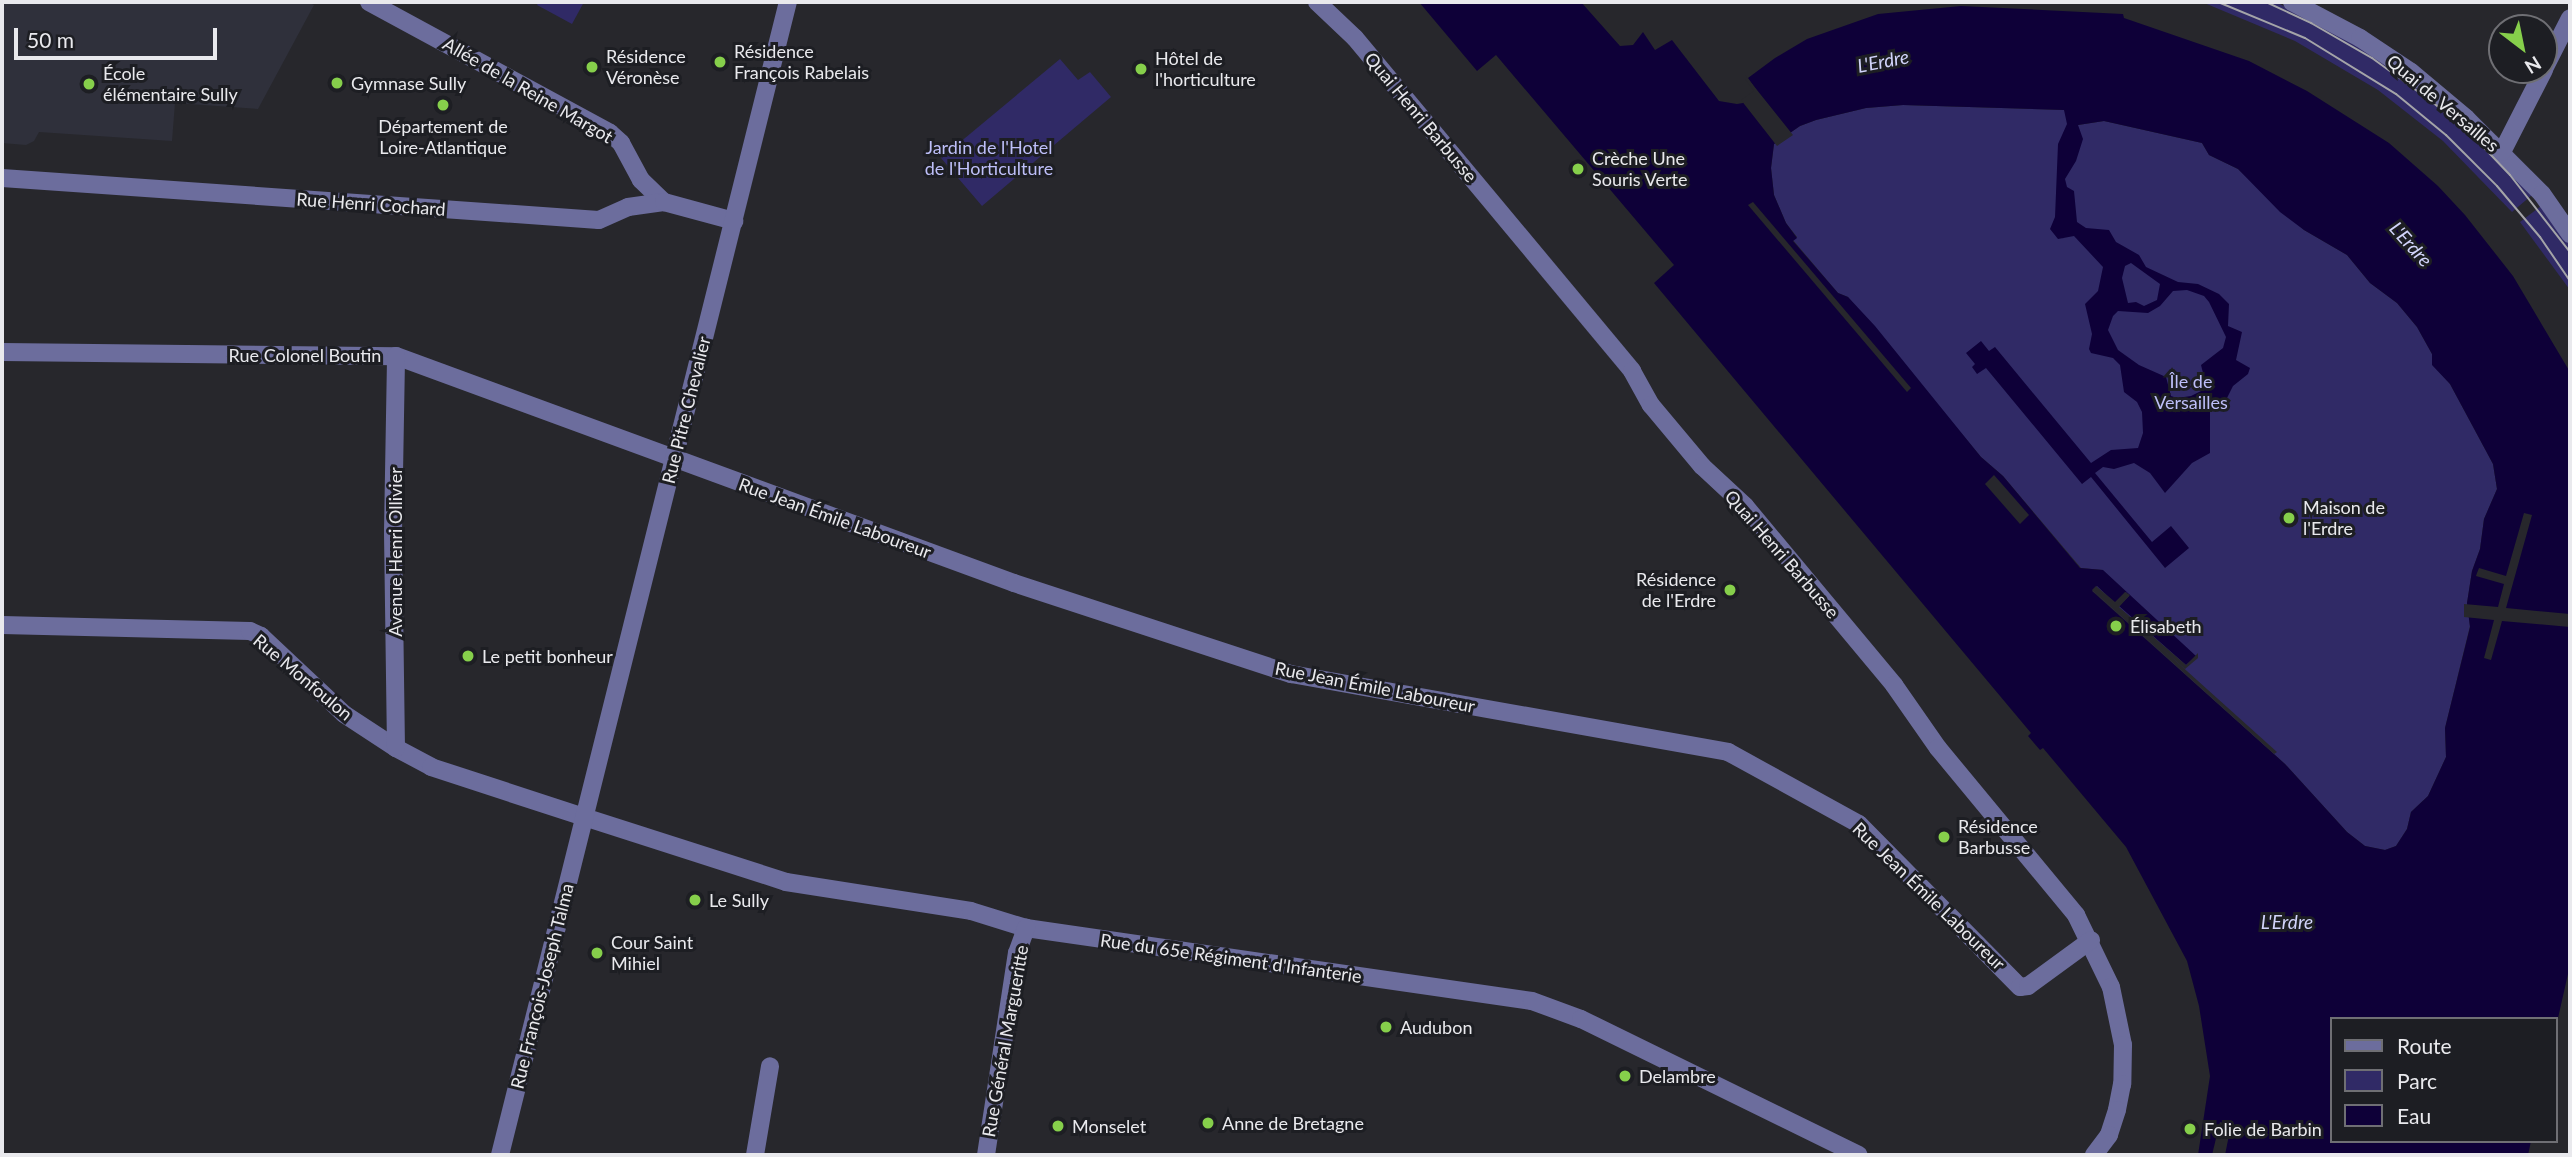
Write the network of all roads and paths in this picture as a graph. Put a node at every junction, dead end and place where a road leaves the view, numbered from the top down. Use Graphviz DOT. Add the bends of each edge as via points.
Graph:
graph roads {
  1 [pos="369,2"];
  2 [pos="788,2"];
  3 [pos="1317,2"];
  4 [pos="2292,2"];
  5 [pos="2570,18"];
  6 [pos="2558,42"];
  7 [pos="2537,84"];
  8 [pos="2502,152"];
  9 [pos="2,178"];
  10 [pos="664,202"];
  11 [pos="734,221"];
  12 [pos="2569,226"];
  13 [pos="2,352"];
  14 [pos="396,356"];
  15 [pos="674,459"];
  16 [pos="2,625"];
  17 [pos="396,748"];
  18 [pos="583,817"];
  19 [pos="1026,928"];
  20 [pos="2091,940"];
  21 [pos="770,1066"];
  22 [pos="500,1155"];
  23 [pos="755,1155"];
  24 [pos="986,1155"];
  25 [pos="1858,1155"];
  26 [pos="2094,1155"];
  1 -- 10 [label="street, Allée de la Reine Margot" via="610,133 621,143 641,180"];
  2 -- 11 [label="street, Rue Pitre Chevalier"];
  3 -- 20 [label="street, Quai Henri Barbusse" via="1355,38 1632,371 1651,405 1694,457 1745,506 1894,685 1938,748 2060,895"];
  4 -- 8 [label="street, Quai de Versailles" via="2411,72"];
  5 -- 6 [label="street"];
  7 -- 8 [label="street"];
  8 -- 12 [label="street, Quai de Versailles"];
  9 -- 10 [label="street, Rue Henri Cochard" via="599,220 628,207"];
  10 -- 11 [label="street, Rue Henri Cochard"];
  11 -- 15 [label="street, Rue Pitre Chevalier"];
  13 -- 14 [label="street, Rue Colonel Boutin"];
  14 -- 15 [label="street, Rue Colonel Boutin"];
  14 -- 17 [label="street, Avenue Henri Ollivier"];
  15 -- 18 [label="street, Rue Pitre Chevalier"];
  15 -- 20 [label="street, Rue Jean Émile Laboureur" via="1014,583 1291,674 1728,752 1859,824 2020,987 2028,986"];
  16 -- 17 [label="street, Rue Monfoulon" via="250,631 261,636 344,714"];
  17 -- 18 [label="street, Rue Monfoulon" via="431,767"];
  18 -- 19 [label="street, Rue du 65e Régiment d'Infanterie" via="786,882 971,911"];
  18 -- 22 [label="street, Rue François-Joseph Talma"];
  19 -- 24 [label="street, Rue Général Margueritte" via="1017,953"];
  19 -- 25 [label="street, Rue du 65e Régiment d'Infanterie" via="1532,1001 1581,1019"];
  20 -- 26 [label="street, Quai Henri Barbusse" via="2119,1014 2123,1063 2117,1110 2109,1135"];
  21 -- 23 [label="street"];
}
